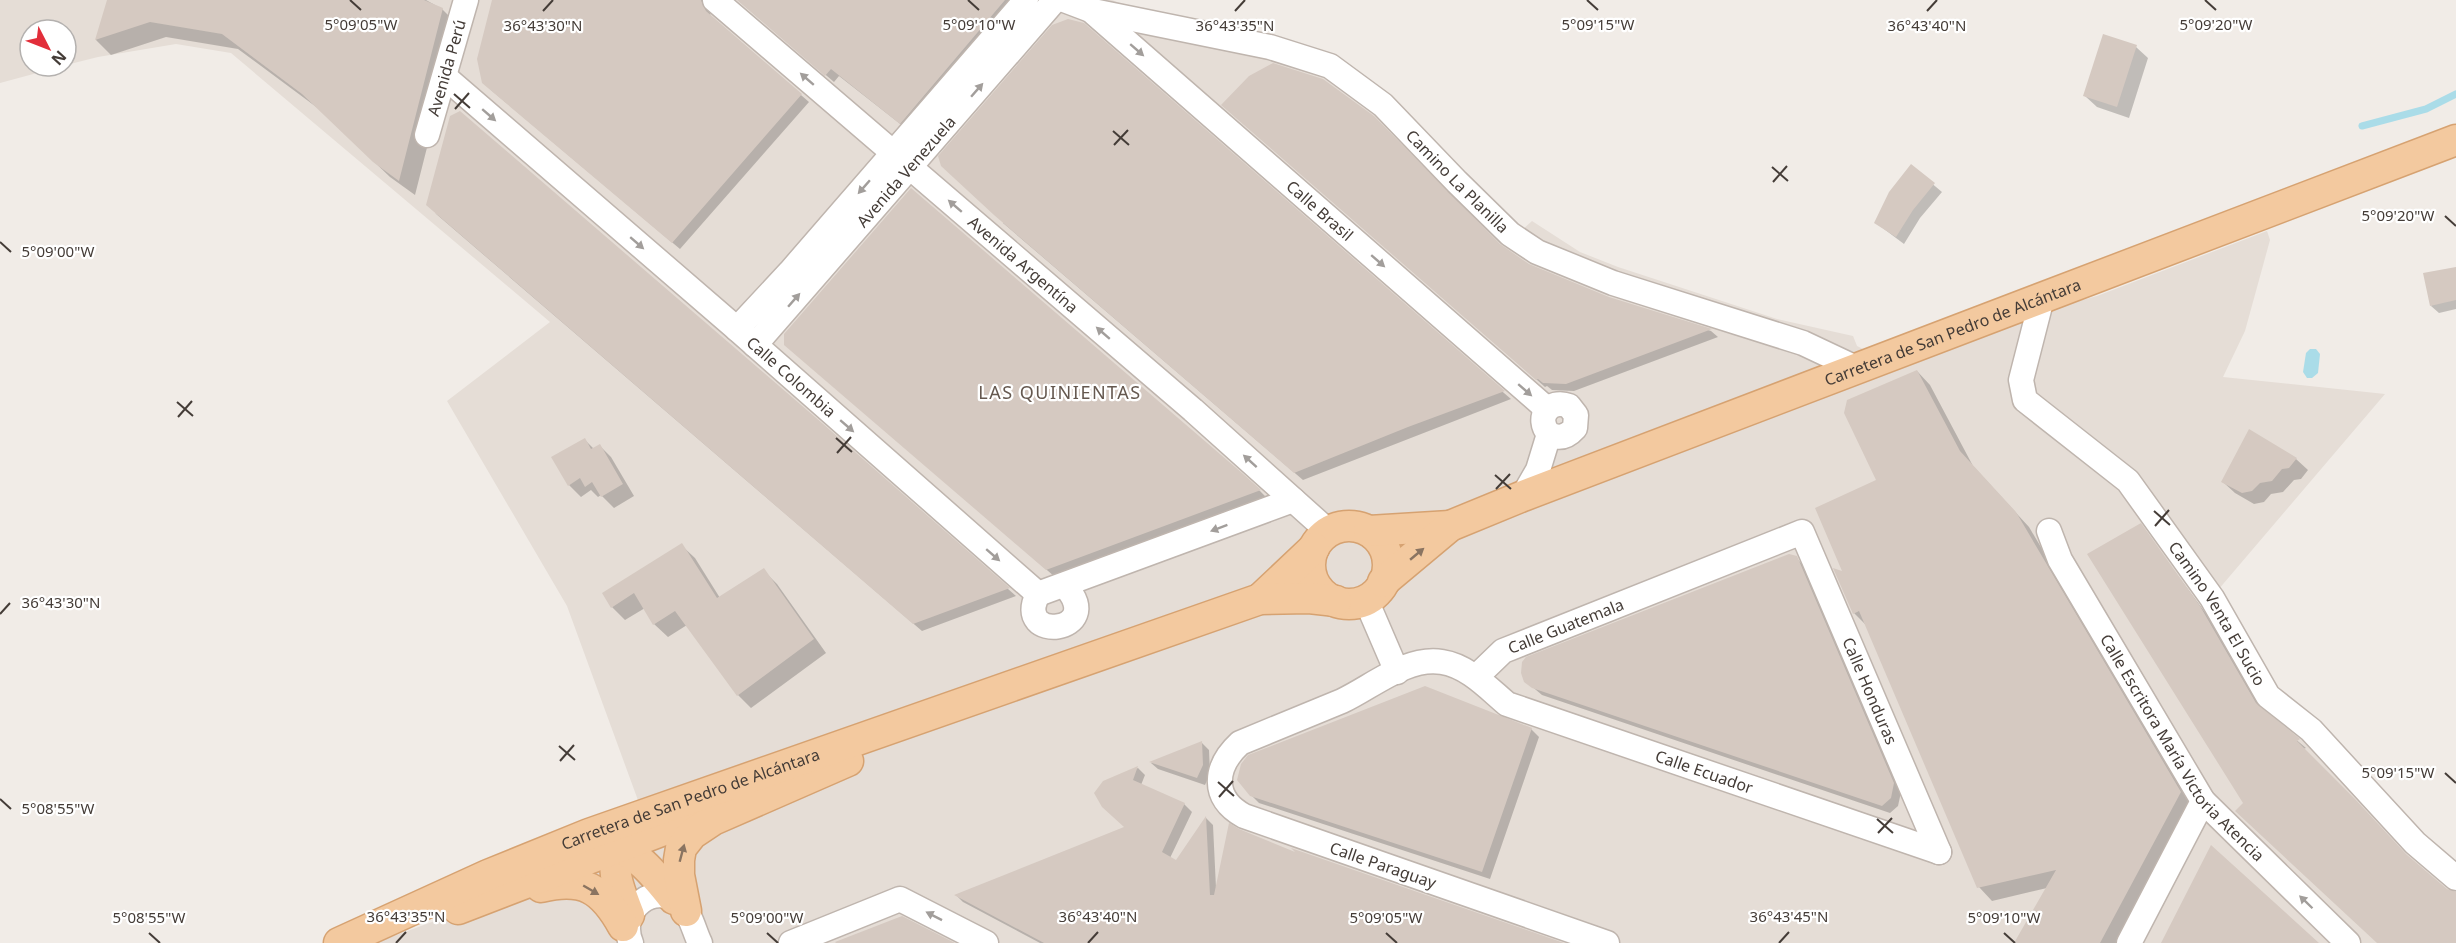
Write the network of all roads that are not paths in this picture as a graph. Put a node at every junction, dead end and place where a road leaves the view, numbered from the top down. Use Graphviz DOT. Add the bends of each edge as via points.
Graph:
graph roads {
  1 [pos="466,0"];
  2 [pos="715,0"];
  3 [pos="1026,0"];
  4 [pos="1055,0"];
  5 [pos="1064,0"];
  6 [pos="1093,12"];
  7 [pos="445,77"];
  8 [pos="427,135"];
  9 [pos="2456,140"];
  10 [pos="902,160"];
  11 [pos="2042,298"];
  12 [pos="746,337"];
  13 [pos="1856,368"];
  14 [pos="1523,496"];
  15 [pos="1293,500"];
  16 [pos="1450,526"];
  17 [pos="1369,531"];
  18 [pos="2049,531"];
  19 [pos="1802,532"];
  20 [pos="1321,540"];
  21 [pos="1065,585"];
  22 [pos="1375,591"];
  23 [pos="1038,594"];
  24 [pos="1260,599"];
  25 [pos="1336,602"];
  26 [pos="1397,672"];
  27 [pos="1049,675"];
  28 [pos="1476,676"];
  29 [pos="884,745"];
  30 [pos="779,767"];
  31 [pos="2203,801"];
  32 [pos="619,847"];
  33 [pos="1939,852"];
  34 [pos="488,875"];
  35 [pos="2456,878"];
  36 [pos="474,903"];
  37 [pos="687,924"];
  38 [pos="629,931"];
  39 [pos="339,943"];
  40 [pos="346,943"];
  41 [pos="791,943"];
  42 [pos="986,943"];
  43 [pos="1607,943"];
  44 [pos="2129,943"];
  45 [pos="2348,943"];
  1 -- 7 [label="street, Avenida Perú"];
  10 -- 2 [label="street, Avenida Argentína, one-way"];
  3 -- 10 [label="street, Avenida Venezuela"];
  10 -- 4 [label="street, Avenida Venezuela, one-way"];
  5 -- 6 [label="street, Camino La Planilla"];
  6 -- 13 [label="street, Camino La Planilla" via="1270,47 1330,66 1383,105 1510,234 1537,252 1613,282 1803,343"];
  6 -- 14 [label="street, Calle Brasil, one-way" via="1547,409 1563,404 1573,410 1575,428 1564,437 1549,434 1538,470"];
  7 -- 8 [label="street, Avenida Perú"];
  7 -- 12 [label="street, Calle Colombia, one-way"];
  9 -- 11 [label="main road, Carretera de San Pedro de Alcántara"];
  10 -- 12 [label="street, Avenida Venezuela"];
  15 -- 10 [label="street, Avenida Argentína, one-way"];
  11 -- 13 [label="main road, Carretera de San Pedro de Alcántara"];
  11 -- 35 [label="street, Camino Venta El Sucio" via="2021,380 2025,400 2128,481 2212,598 2268,696 2311,730 2415,843"];
  12 -- 23 [label="street, Calle Colombia, one-way"];
  13 -- 14 [label="main road, Carretera de San Pedro de Alcántara"];
  14 -- 16 [label="main road, Carretera de San Pedro de Alcántara"];
  15 -- 20 [label="street, Avenida Argentína"];
  15 -- 21 [label="street, one-way"];
  16 -- 17 [label="main road, Carretera de San Pedro de Alcántara"];
  22 -- 16 [label="main road, Carretera de San Pedro de Alcántara, one-way"];
  17 -- 20 [label="main road" via="1349,526"];
  17 -- 22 [label="main road" via="1384,548 1388,560"];
  18 -- 31 [label="street, Calle Escritora María Victoria Atencia" via="2060,560"];
  19 -- 28 [label="street, Calle Guatemala" via="1503,651"];
  19 -- 33 [label="street, Calle Honduras"];
  20 -- 24 [label="main road, Carretera de San Pedro de Alcántara"];
  20 -- 25 [label="main road" via="1310,569 1313,580"];
  21 -- 23 [label="street"];
  21 -- 23 [label="street" via="1075,599 1076,611 1059,628 1047,627 1037,620 1033,603"];
  22 -- 25 [label="main road" via="1346,604"];
  22 -- 26 [label="street"];
  24 -- 25 [label="main road, Carretera de San Pedro de Alcántara"];
  24 -- 27 [label="main road, Carretera de San Pedro de Alcántara"];
  26 -- 28 [label="street" via="1425,661 1444,662"];
  26 -- 43 [label="street, Calle Paraguay" via="1344,700 1240,743 1229,753 1219,781 1230,808"];
  27 -- 29 [label="main road, Carretera de San Pedro de Alcántara"];
  27 -- 30 [label="main road, Carretera de San Pedro de Alcántara"];
  28 -- 33 [label="street, Calle Ecuador" via="1507,704"];
  29 -- 32 [label="main road, Carretera de San Pedro de Alcántara"];
  37 -- 29 [label="main road, one-way" via="679,875 681,848 692,834 712,820"];
  30 -- 32 [label="main road" via="633,832"];
  30 -- 34 [label="main road, Carretera de San Pedro de Alcántara" via="600,830"];
  31 -- 44 [label="street"];
  45 -- 31 [label="street, Calle Escritora María Victoria Atencia, one-way"];
  32 -- 34 [label="main road" via="604,842 587,845 514,871"];
  32 -- 36 [label="main road, Carretera de San Pedro de Alcántara"];
  32 -- 37 [label="main road" via="660,881"];
  32 -- 38 [label="main road" via="615,864"];
  34 -- 39 [label="main road, Carretera de San Pedro de Alcántara"];
  36 -- 38 [label="main road, one-way" via="563,882 585,885 609,903"];
  36 -- 40 [label="main road, Carretera de San Pedro de Alcántara"];
  37 -- 38 [label="street" via="653,896 635,906"];
  42 -- 41 [label="street, one-way" via="900,898"];
}
